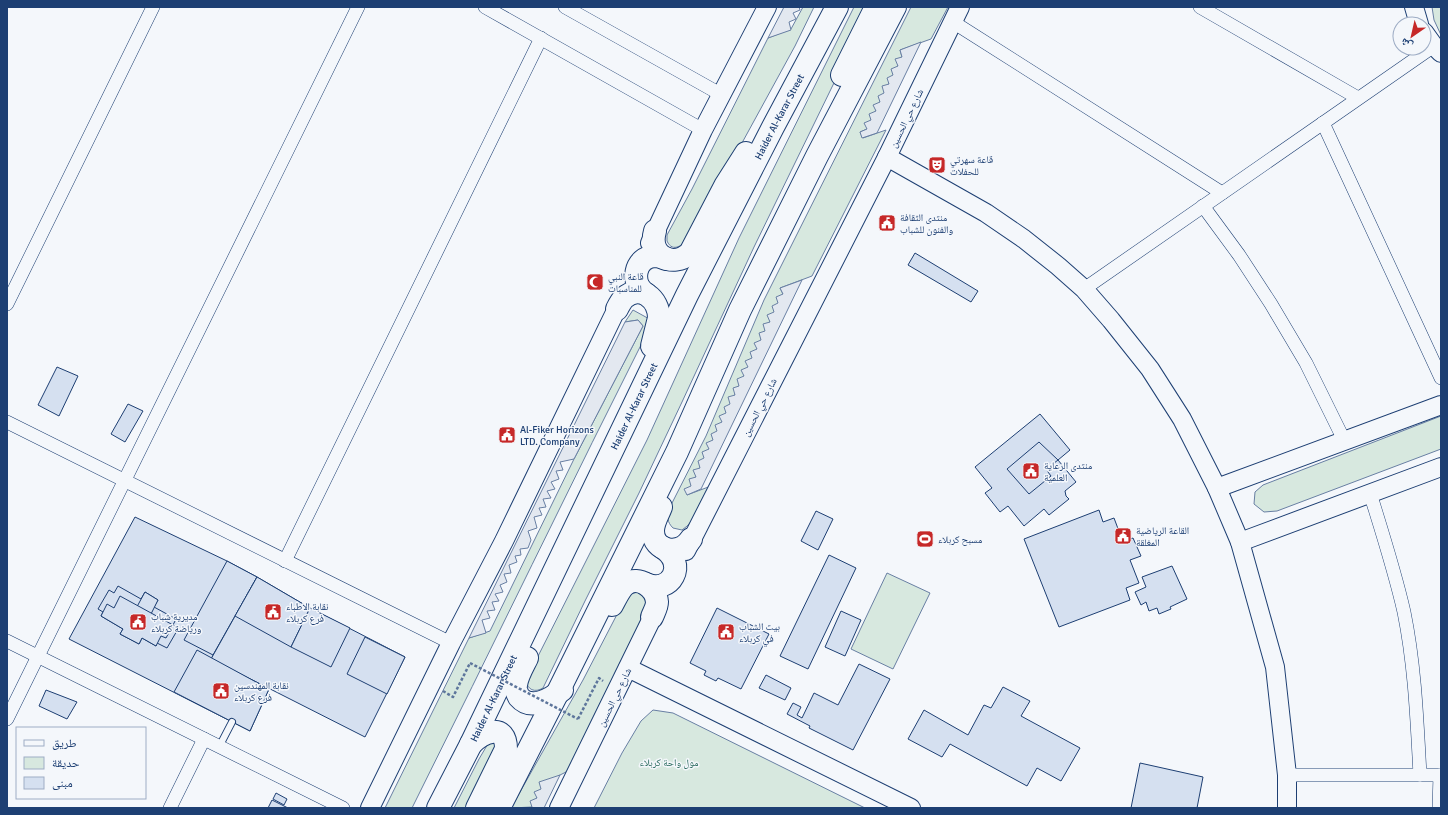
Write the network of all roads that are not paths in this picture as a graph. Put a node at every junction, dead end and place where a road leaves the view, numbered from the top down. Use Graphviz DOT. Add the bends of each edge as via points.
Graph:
graph roads {
  1 [pos="153,7"];
  2 [pos="358,7"];
  3 [pos="485,7"];
  4 [pos="565,7"];
  5 [pos="767,7"];
  6 [pos="837,7"];
  7 [pos="876,7"];
  8 [pos="895,7"];
  9 [pos="1200,7"];
  10 [pos="957,15"];
  11 [pos="541,38"];
  12 [pos="1435,48"];
  13 [pos="722,95"];
  14 [pos="1358,98"];
  15 [pos="1323,123"];
  16 [pos="773,127"];
  17 [pos="703,130"];
  18 [pos="817,156"];
  19 [pos="887,157"];
  20 [pos="1222,193"];
  21 [pos="1203,206"];
  22 [pos="655,231"];
  23 [pos="667,259"];
  24 [pos="638,266"];
  25 [pos="1084,289"];
  26 [pos="646,294"];
  27 [pos="7,304"];
  28 [pos="617,309"];
  29 [pos="1441,378"];
  30 [pos="642,388"];
  31 [pos="1441,405"];
  32 [pos="7,422"];
  33 [pos="1344,440"];
  34 [pos="677,452"];
  35 [pos="1441,467"];
  36 [pos="125,480"];
  37 [pos="1217,488"];
  38 [pos="1370,493"];
  39 [pos="583,512"];
  40 [pos="692,539"];
  41 [pos="1240,542"];
  42 [pos="662,547"];
  43 [pos="285,561"];
  44 [pos="674,574"];
  45 [pos="646,584"];
  46 [pos="652,617"];
  47 [pos="7,641"];
  48 [pos="451,643"];
  49 [pos="38,656"];
  50 [pos="628,668"];
  51 [pos="557,694"];
  52 [pos="7,719"];
  53 [pos="232,722"];
  54 [pos="204,739"];
  55 [pos="471,744"];
  56 [pos="219,746"];
  57 [pos="1287,775"];
  58 [pos="1420,775"];
  59 [pos="1440,775"];
  60 [pos="170,808"];
  61 [pos="343,808"];
  62 [pos="370,808"];
  63 [pos="438,808"];
  64 [pos="477,808"];
  65 [pos="499,808"];
  66 [pos="559,808"];
  67 [pos="911,808"];
  68 [pos="1287,808"];
  69 [pos="1439,808"];
  1 -- 27 [label="street"];
  2 -- 36 [label="street"];
  3 -- 11 [label="street"];
  4 -- 13 [label="street"];
  5 -- 13 [label="main road"];
  6 -- 16 [label="highway, Haider Al-Karar Street"];
  7 -- 18 [label="highway" via="826,112 818,140"];
  8 -- 18 [label="highway"];
  9 -- 14 [label="street"];
  10 -- 19 [label="main road, شارع حي الحسين"];
  10 -- 20 [label="street"];
  11 -- 17 [label="street"];
  11 -- 43 [label="street"];
  12 -- 14 [label="street"];
  13 -- 17 [label="main road"];
  14 -- 15 [label="street"];
  15 -- 20 [label="street"];
  15 -- 29 [label="street"];
  16 -- 23 [label="highway" via="760,136 741,160 690,253 679,260"];
  16 -- 30 [label="highway, Haider Al-Karar Street"];
  17 -- 22 [label="main road"];
  18 -- 34 [label="highway" via="740,310"];
  19 -- 25 [label="main road" via="1024,239"];
  19 -- 40 [label="main road, شارع حي الحسين"];
  20 -- 21 [label="street"];
  21 -- 25 [label="street"];
  21 -- 33 [label="street" via="1271,304 1306,363"];
  22 -- 23 [label="highway" via="655,248"];
  22 -- 24 [label="main road"];
  23 -- 24 [label="highway" via="651,256"];
  24 -- 26 [label="highway" via="636,283"];
  24 -- 28 [label="main road"];
  25 -- 37 [label="main road" via="1150,369 1182,419"];
  26 -- 28 [label="highway" via="628,295"];
  26 -- 30 [label="highway" via="654,301 659,318"];
  28 -- 48 [label="main road" via="504,541"];
  30 -- 39 [label="highway, Haider Al-Karar Street"];
  31 -- 33 [label="main road"];
  32 -- 36 [label="street"];
  33 -- 37 [label="main road"];
  34 -- 42 [label="highway" via="673,481 653,526 654,538"];
  34 -- 51 [label="highway"];
  35 -- 38 [label="main road"];
  36 -- 43 [label="street"];
  36 -- 49 [label="street"];
  37 -- 41 [label="main road"];
  38 -- 41 [label="main road"];
  38 -- 58 [label="street" via="1404,613 1414,677"];
  39 -- 51 [label="highway" via="560,587 516,685 516,692 522,700 529,703 544,702"];
  39 -- 55 [label="highway, Haider Al-Karar Street"];
  40 -- 42 [label="highway" via="678,550"];
  40 -- 44 [label="main road, شارع حي الحسين"];
  41 -- 57 [label="main road" via="1275,667"];
  42 -- 44 [label="highway" via="674,558"];
  43 -- 48 [label="street"];
  44 -- 45 [label="highway" via="661,585"];
  44 -- 46 [label="main road, شارع حي الحسين"];
  45 -- 46 [label="highway" via="654,593 656,600"];
  45 -- 51 [label="highway" via="631,582 617,594 580,671 574,680"];
  46 -- 50 [label="main road, شارع حي الحسين"];
  47 -- 49 [label="street"];
  48 -- 62 [label="main road"];
  49 -- 52 [label="street"];
  49 -- 54 [label="street"];
  50 -- 66 [label="main road, شارع حي الحسين"];
  50 -- 67 [label="main road"];
  51 -- 65 [label="highway"];
  53 -- 56 [label="lane"];
  54 -- 56 [label="street"];
  54 -- 60 [label="street"];
  55 -- 63 [label="highway, Haider Al-Karar Street"];
  55 -- 64 [label="highway" via="478,737 491,731 503,736 506,742 506,749"];
  56 -- 61 [label="street"];
  57 -- 58 [label="street"];
  57 -- 68 [label="main road"];
  58 -- 59 [label="street"];
  59 -- 69 [label="street"];
}
